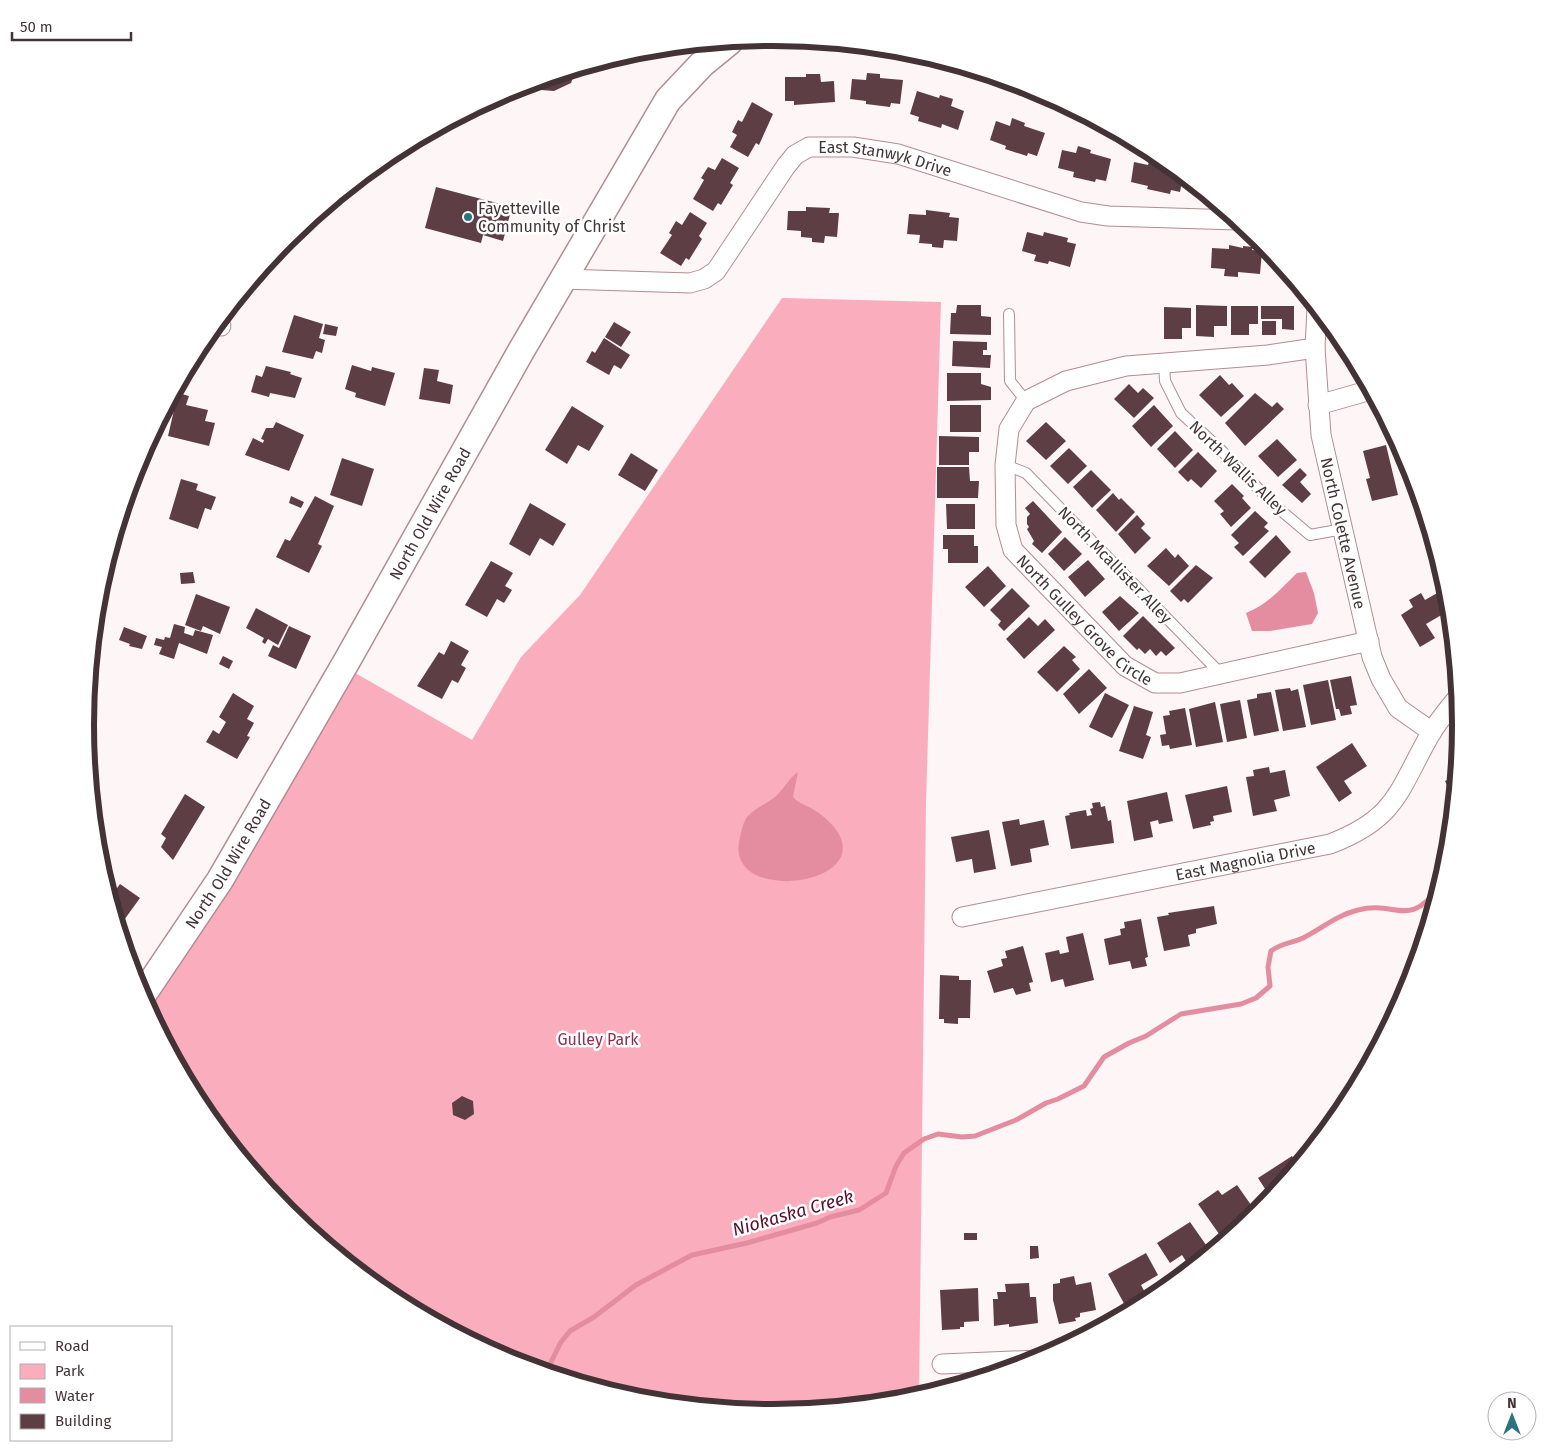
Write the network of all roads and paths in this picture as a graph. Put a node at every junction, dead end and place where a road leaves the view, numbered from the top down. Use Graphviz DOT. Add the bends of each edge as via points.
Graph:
graph roads {
  1 [pos="718,49"];
  2 [pos="1226,220"];
  3 [pos="562,279"];
  4 [pos="1009,314"];
  5 [pos="1316,318"];
  6 [pos="1315,348"];
  7 [pos="1164,363"];
  8 [pos="1365,392"];
  9 [pos="1026,401"];
  10 [pos="1318,405"];
  11 [pos="1005,464"];
  12 [pos="1343,529"];
  13 [pos="1369,642"];
  14 [pos="1221,674"];
  15 [pos="1452,704"];
  16 [pos="1432,732"];
  17 [pos="962,918"];
  18 [pos="147,988"];
  19 [pos="942,1364"];
  20 [pos="1000,1366"];
  1 -- 3 [label="street, North Old Wire Road" via="668,100"];
  2 -- 3 [label="street, East Stanwyk Drive" via="1108,216 1081,212 898,154 854,147 808,147 795,154 716,271 704,279 690,283"];
  3 -- 18 [label="street, North Old Wire Road" via="220,880"];
  4 -- 9 [label="lane" via="1010,381"];
  5 -- 6 [label="street, North Colette Avenue"];
  6 -- 7 [label="street"];
  6 -- 10 [label="street, North Colette Avenue"];
  7 -- 9 [label="street" via="1126,366 1066,381"];
  7 -- 12 [label="lane, North Wallis Alley" via="1165,381 1181,413 1272,503 1310,536"];
  8 -- 10 [label="street"];
  9 -- 11 [label="street, North Gulley Grove Circle" via="1009,429"];
  10 -- 12 [label="street, North Colette Avenue" via="1321,435"];
  11 -- 14 [label="lane, North Mcallister Alley" via="1026,473"];
  11 -- 14 [label="street, North Gulley Grove Circle" via="1006,525 1014,550 1125,666 1155,683 1180,683"];
  12 -- 13 [label="street, North Colette Avenue"];
  13 -- 14 [label="street, North Gulley Grove Circle"];
  13 -- 16 [label="street, North Colette Avenue" via="1381,679 1398,708"];
  15 -- 16 [label="street, East Magnolia Drive"];
  16 -- 17 [label="street, East Magnolia Drive" via="1390,806 1378,819 1330,844"];
  19 -- 20 [label="street"];
}
